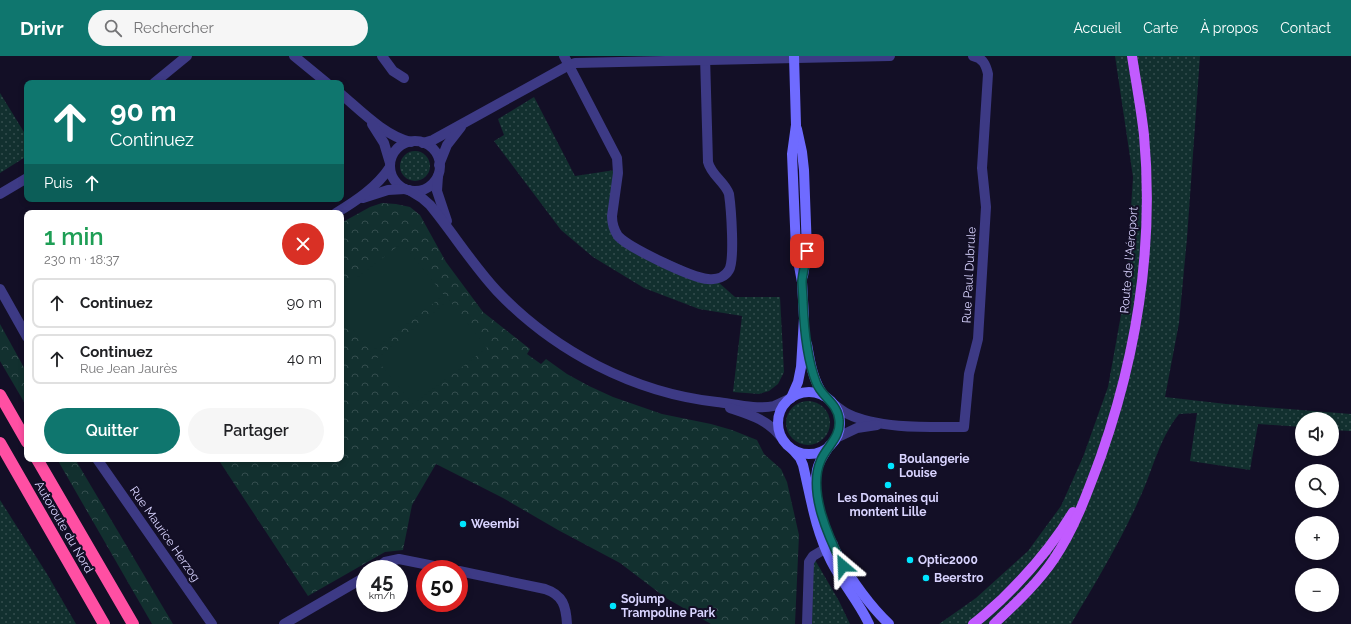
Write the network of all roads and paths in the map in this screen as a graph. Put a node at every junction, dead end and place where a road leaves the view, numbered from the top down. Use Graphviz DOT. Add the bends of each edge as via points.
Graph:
graph roads {
  1 [pos="187,56"];
  2 [pos="294,56"];
  3 [pos="382,56"];
  4 [pos="890,56"];
  5 [pos="973,56"];
  6 [pos="1132,56"];
  7 [pos="794,57"];
  8 [pos="705,58"];
  9 [pos="566,61"];
  10 [pos="404,78"];
  11 [pos="158,80"];
  12 [pos="323,80"];
  13 [pos="344,97"];
  14 [pos="365,115"];
  15 [pos="465,123"];
  16 [pos="411,142"];
  17 [pos="423,143"];
  18 [pos="390,165"];
  19 [pos="439,170"];
  20 [pos="24,180"];
  21 [pos="407,190"];
  22 [pos="0,194"];
  23 [pos="357,200"];
  24 [pos="341,210"];
  25 [pos="454,235"];
  26 [pos="0,289"];
  27 [pos="804,318"];
  28 [pos="24,331"];
  29 [pos="0,395"];
  30 [pos="791,398"];
  31 [pos="827,399"];
  32 [pos="705,401"];
  33 [pos="889,424"];
  34 [pos="24,437"];
  35 [pos="782,438"];
  36 [pos="833,442"];
  37 [pos="0,443"];
  38 [pos="794,450"];
  39 [pos="39,462"];
  40 [pos="99,462"];
  41 [pos="1098,462"];
  42 [pos="829,546"];
  43 [pos="468,573"];
  44 [pos="356,582"];
  45 [pos="104,624"];
  46 [pos="133,624"];
  47 [pos="212,624"];
  48 [pos="284,624"];
  49 [pos="567,624"];
  50 [pos="807,624"];
  51 [pos="869,624"];
  52 [pos="889,624"];
  53 [pos="973,624"];
  54 [pos="994,624"];
  1 -- 11 [label="street"];
  2 -- 12 [label="street"];
  3 -- 10 [label="street" via="393,71"];
  4 -- 7 [label="street"];
  5 -- 33 [label="street, Rue Paul Dubrule" via="981,59 988,74 982,168 986,207 978,339 969,374 964,427"];
  6 -- 41 [label="main road, Route de l'Aéroport" via="1144,134 1146,170 1143,275 1127,369"];
  7 -- 8 [label="street"];
  7 -- 27 [label="main road" via="796,125 792,154 796,250 802,282"];
  8 -- 9 [label="street"];
  8 -- 9 [label="street" via="708,162 728,190 730,206 732,264 723,277 714,279 700,277 660,261 626,242 615,231 612,216 618,173 617,158"];
  9 -- 15 [label="street"];
  13 -- 14 [label="street"];
  14 -- 16 [label="street" via="401,139"];
  14 -- 18 [label="street" via="384,143"];
  15 -- 17 [label="street"];
  15 -- 19 [label="street" via="447,145"];
  16 -- 17 [label="street"];
  16 -- 18 [label="street" via="399,147 393,154"];
  17 -- 19 [label="street" via="436,153"];
  18 -- 21 [label="street" via="394,180"];
  18 -- 23 [label="street" via="379,181"];
  19 -- 21 [label="street" via="433,182 426,188 418,191"];
  19 -- 25 [label="street" via="439,199"];
  20 -- 22 [label="street"];
  21 -- 23 [label="street" via="388,190"];
  21 -- 25 [label="street" via="426,200"];
  23 -- 24 [label="street"];
  25 -- 32 [label="street" via="477,268 504,298 530,322 569,350 602,368 643,385"];
  26 -- 28 [label="street"];
  27 -- 30 [label="main road" via="801,367"];
  27 -- 31 [label="main road" via="814,377"];
  29 -- 34 [label="highway"];
  30 -- 31 [label="main road" via="807,392 816,393"];
  30 -- 32 [label="street" via="769,407"];
  30 -- 35 [label="main road" via="784,404 779,416"];
  31 -- 33 [label="street, Rue Paul Dubrule" via="855,417"];
  31 -- 36 [label="main road" via="836,409 840,421"];
  32 -- 35 [label="street" via="759,419 772,426"];
  33 -- 36 [label="street, Rue Paul Dubrule" via="857,428"];
  35 -- 38 [label="main road"];
  36 -- 38 [label="main road" via="815,453"];
  36 -- 42 [label="main road" via="820,461 816,483"];
  37 -- 45 [label="highway, Autoroute du Nord"];
  38 -- 42 [label="main road" via="803,465 814,516"];
  39 -- 46 [label="highway, Autoroute du Nord"];
  40 -- 47 [label="street, Rue Maurice Herzog"];
  41 -- 53 [label="main road, Route de l'Aéroport" via="1058,536 1026,575"];
  41 -- 54 [label="main road, Route de l'Aéroport" via="1077,518 1054,559"];
  42 -- 50 [label="street" via="813,556 809,562"];
  42 -- 51 [label="main road" via="837,572"];
  42 -- 52 [label="main road" via="856,586"];
  43 -- 49 [label="street" via="554,593 562,600"];
  44 -- 48 [label="street"];
}
